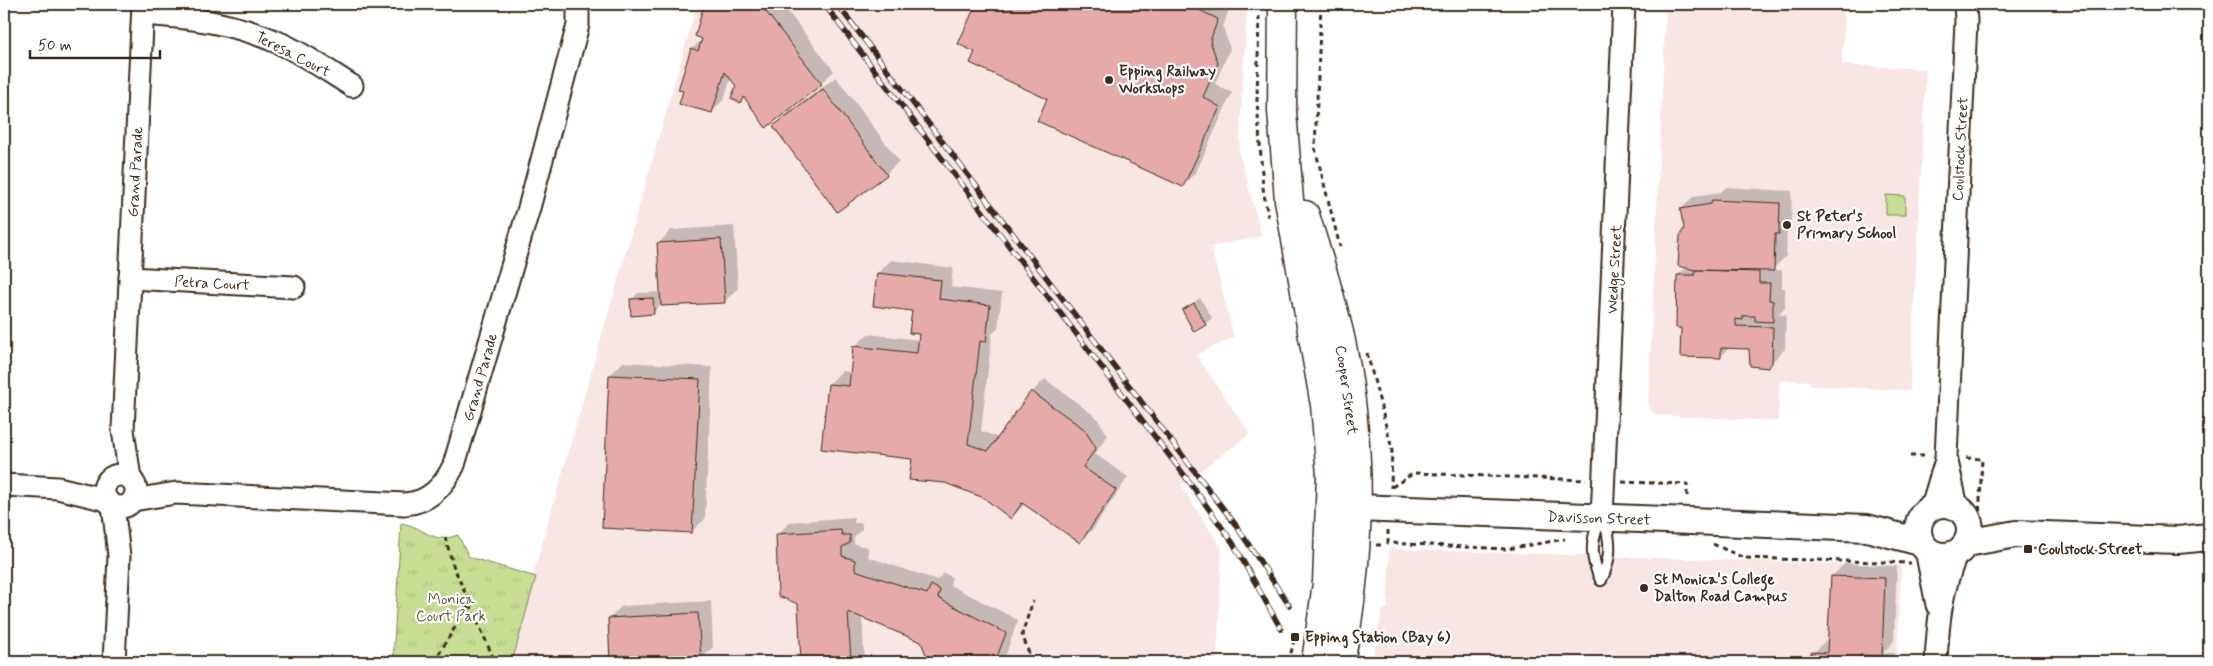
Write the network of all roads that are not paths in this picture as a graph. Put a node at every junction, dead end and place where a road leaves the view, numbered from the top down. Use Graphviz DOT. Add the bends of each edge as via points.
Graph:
graph roads {
  1 [pos="578,4"];
  2 [pos="1271,7"];
  3 [pos="143,9"];
  4 [pos="1626,9"];
  5 [pos="1967,9"];
  6 [pos="352,86"];
  7 [pos="130,278"];
  8 [pos="294,287"];
  9 [pos="4,485"];
  10 [pos="121,491"];
  11 [pos="1344,507"];
  12 [pos="1950,524"];
  13 [pos="1598,528"];
  14 [pos="1867,528"];
  15 [pos="2209,537"];
  16 [pos="2178,540"];
  17 [pos="1923,546"];
  18 [pos="2209,547"];
  19 [pos="1939,612"];
  20 [pos="114,662"];
  21 [pos="1316,662"];
  22 [pos="1340,662"];
  23 [pos="1936,662"];
  1 -- 10 [label="street, Grand Parade" via="578,25 529,208 454,465 443,485 428,497 405,504"];
  2 -- 11 [label="main road, Cooper Street" via="1294,236 1325,405 1331,474"];
  3 -- 6 [label="street, Teresa Court" via="250,31 306,57"];
  3 -- 7 [label="street, Grand Parade"];
  4 -- 13 [label="street, Wedge Street" via="1604,481"];
  5 -- 12 [label="street, Coulstock Street" via="1946,457"];
  7 -- 8 [label="street, Petra Court"];
  7 -- 10 [label="street, Grand Parade"];
  9 -- 10 [label="street"];
  10 -- 20 [label="street, Grand Parade"];
  11 -- 13 [label="street, Davisson Street" via="1390,499"];
  11 -- 21 [label="main road, Cooper Street" via="1327,583"];
  11 -- 22 [label="main road, Cooper Street" via="1350,600"];
  12 -- 14 [label="street, Davisson Street"];
  12 -- 16 [label="street, Davisson Street" via="2016,534"];
  12 -- 17 [label="street" via="1918,524"];
  12 -- 17 [label="street, Davisson Street" via="1941,557"];
  12 -- 19 [label="street, Coulstock Street"];
  13 -- 14 [label="street, Davisson Street"];
  14 -- 17 [label="street, Davisson Street"];
  15 -- 16 [label="street, Davisson Street"];
  16 -- 18 [label="street, Davisson Street"];
  17 -- 19 [label="street, Coulstock Street"];
  19 -- 23 [label="street, Coulstock Street"];
}
